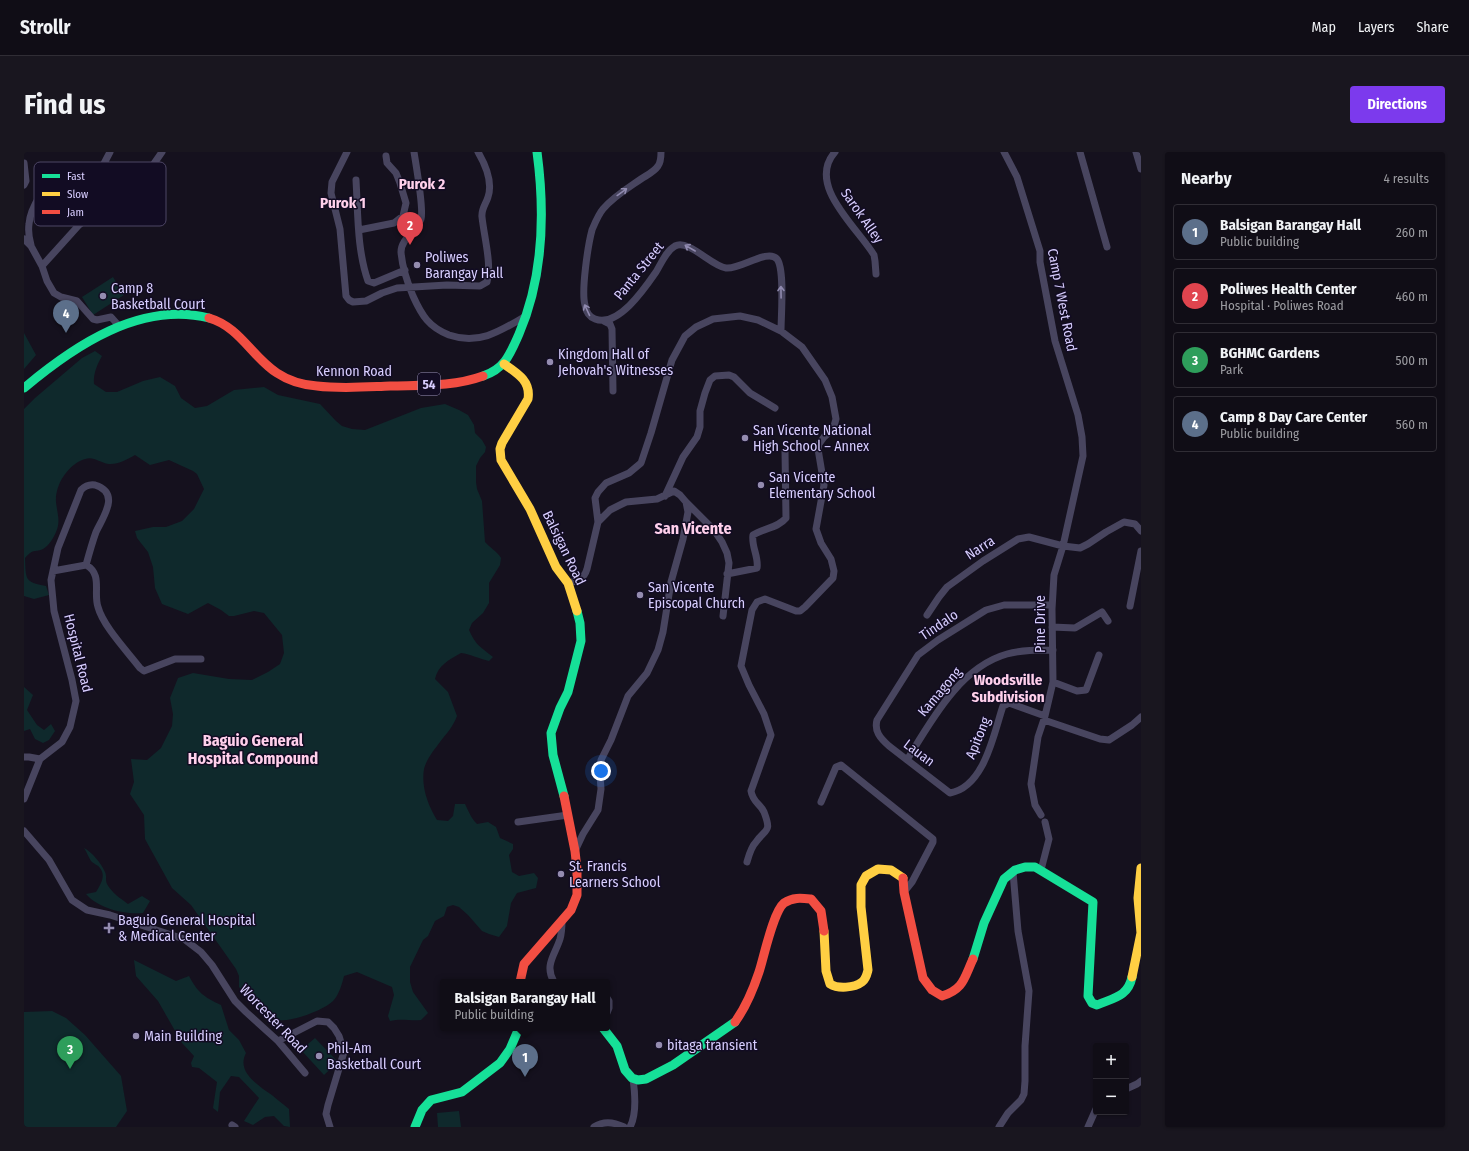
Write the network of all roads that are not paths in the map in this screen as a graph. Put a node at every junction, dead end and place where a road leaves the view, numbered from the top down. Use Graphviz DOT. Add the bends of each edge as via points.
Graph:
graph roads {
  1 [pos="110,152"];
  2 [pos="162,152"];
  3 [pos="347,152"];
  4 [pos="414,152"];
  5 [pos="478,152"];
  6 [pos="537,152"];
  7 [pos="661,152"];
  8 [pos="834,152"];
  9 [pos="1004,152"];
  10 [pos="1080,152"];
  11 [pos="1136,152"];
  12 [pos="386,156"];
  13 [pos="24,162"];
  14 [pos="105,162"];
  15 [pos="155,162"];
  16 [pos="1141,169"];
  17 [pos="356,180"];
  18 [pos="24,185"];
  19 [pos="34,208"];
  20 [pos="78,226"];
  21 [pos="359,230"];
  22 [pos="24,239"];
  23 [pos="31,246"];
  24 [pos="1108,247"];
  25 [pos="42,266"];
  26 [pos="405,270"];
  27 [pos="876,274"];
  28 [pos="410,288"];
  29 [pos="527,316"];
  30 [pos="604,321"];
  31 [pos="120,327"];
  32 [pos="781,331"];
  33 [pos="504,364"];
  34 [pos="24,388"];
  35 [pos="613,391"];
  36 [pos="775,408"];
  37 [pos="786,451"];
  38 [pos="1083,456"];
  39 [pos="665,496"];
  40 [pos="686,502"];
  41 [pos="598,522"];
  42 [pos="1141,531"];
  43 [pos="1063,546"];
  44 [pos="1141,551"];
  45 [pos="86,565"];
  46 [pos="53,571"];
  47 [pos="727,574"];
  48 [pos="568,583"];
  49 [pos="1052,605"];
  50 [pos="1130,606"];
  51 [pos="927,615"];
  52 [pos="723,616"];
  53 [pos="1108,621"];
  54 [pos="1052,627"];
  55 [pos="1053,650"];
  56 [pos="1099,655"];
  57 [pos="201,659"];
  58 [pos="1054,682"];
  59 [pos="1141,717"];
  60 [pos="1045,718"];
  61 [pos="876,724"];
  62 [pos="24,757"];
  63 [pos="40,760"];
  64 [pos="907,760"];
  65 [pos="956,792"];
  66 [pos="24,799"];
  67 [pos="821,802"];
  68 [pos="568,815"];
  69 [pos="1042,815"];
  70 [pos="518,822"];
  71 [pos="1045,822"];
  72 [pos="24,831"];
  73 [pos="575,851"];
  74 [pos="747,862"];
  75 [pos="1141,868"];
  76 [pos="1040,870"];
  77 [pos="1012,872"];
  78 [pos="904,892"];
  79 [pos="562,919"];
  80 [pos="521,979"];
  81 [pos="552,979"];
  82 [pos="518,1031"];
  83 [pos="605,1031"];
  84 [pos="278,1040"];
  85 [pos="305,1073"];
  86 [pos="633,1079"];
  87 [pos="1141,1081"];
  88 [pos="1129,1088"];
  89 [pos="1093,1115"];
  90 [pos="330,1127"];
  91 [pos="415,1127"];
  92 [pos="594,1127"];
  93 [pos="624,1127"];
  94 [pos="630,1127"];
  95 [pos="999,1127"];
  96 [pos="1088,1127"];
  1 -- 14 [label="street"];
  2 -- 15 [label="street"];
  3 -- 28 [label="street" via="332,182 331,193 340,229 346,296 353,302 366,302 390,290"];
  4 -- 26 [label="street" via="422,213 418,225 401,248"];
  5 -- 28 [label="street" via="484,164 489,186 488,198 482,213 487,245 487,282 480,286"];
  6 -- 29 [label="main road, Kennon Road / 54" via="541,213 538,261"];
  30 -- 7 [label="street, one-way" via="592,318 586,311 584,302 592,230 602,210 610,202 656,169 661,162"];
  8 -- 27 [label="street, Sarok Alley" via="828,160 826,178 829,192 874,255"];
  9 -- 38 [label="street, Camp 7 West Road" via="1017,176 1040,251 1054,341 1078,415"];
  10 -- 24 [label="street"];
  11 -- 16 [label="street"];
  12 -- 21 [label="street" via="387,163 396,173 406,203 402,216 394,223"];
  13 -- 18 [label="street"];
  17 -- 21 [label="street"];
  19 -- 23 [label="street" via="29,223"];
  20 -- 25 [label="street"];
  21 -- 26 [label="street" via="364,270 368,281 374,283"];
  22 -- 23 [label="street"];
  23 -- 25 [label="street"];
  25 -- 31 [label="street" via="54,293 77,300 93,319 111,317"];
  26 -- 28 [label="street"];
  28 -- 29 [label="street" via="417,306 429,324 458,338 487,336"];
  29 -- 33 [label="main road, Kennon Road / 54"];
  32 -- 30 [label="street, Panta Street, one-way" via="781,274 780,263 776,257 762,256 751,262 727,268 680,244 669,252 630,305 616,316"];
  30 -- 35 [label="street" via="610,324 612,329"];
  31 -- 33 [label="main road, Kennon Road / 54" via="140,320 170,315 213,319 238,334 279,376 320,387 455,382 495,372"];
  31 -- 34 [label="main road, Kennon Road / 54" via="73,351"];
  32 -- 41 [label="street" via="758,320 740,316 713,319 685,336 672,360 641,463 630,473 606,483 598,492 595,498"];
  32 -- 74 [label="street" via="802,347 826,380 832,397 836,419 832,430 824,437 818,449 824,485 816,529 834,570 833,578 800,611 765,599 757,602 752,610 741,666 771,735 751,791 752,799 763,810 768,824 767,832 756,841"];
  33 -- 48 [label="main road, Balsigan Road" via="524,380 530,392 502,443 501,460 530,510 554,563"];
  36 -- 39 [label="street" via="750,393 734,377 715,376 710,380 700,411 697,438 683,457"];
  37 -- 47 [label="street" via="786,518 783,522 753,535 757,568"];
  38 -- 43 [label="street, Pine Drive"];
  39 -- 40 [label="street" via="674,492"];
  39 -- 41 [label="street" via="626,502 610,510"];
  40 -- 47 [label="street" via="714,530 722,542 729,563"];
  40 -- 73 [label="street" via="688,512 684,540 671,582 667,615 658,650 647,673 628,696 601,760 598,810"];
  41 -- 48 [label="street" via="585,575 577,581"];
  42 -- 43 [label="street, Narra" via="1135,524 1124,522 1083,547"];
  43 -- 49 [label="street, Pine Drive" via="1054,575"];
  43 -- 51 [label="street, Narra" via="1029,537 1018,539 947,587"];
  44 -- 50 [label="street"];
  45 -- 46 [label="street"];
  45 -- 46 [label="street, Hospital Road" via="109,501 105,491 96,485 81,490 58,548"];
  45 -- 57 [label="street" via="96,575 97,606 101,617 140,668 144,671 149,670 175,659"];
  46 -- 63 [label="street, Hospital Road" via="51,589 54,611 76,701 70,727 62,742"];
  47 -- 52 [label="street"];
  48 -- 68 [label="main road, Balsigan Road" via="580,623 581,641 568,692 552,733 553,755"];
  49 -- 54 [label="street, Pine Drive"];
  49 -- 61 [label="street, Tindalo" via="1004,605 986,610 938,640 918,655"];
  53 -- 54 [label="street" via="1102,612 1075,628"];
  54 -- 55 [label="street, Pine Drive"];
  55 -- 58 [label="street, Pine Drive"];
  55 -- 64 [label="street, Kamagong" via="1025,650 1006,654 988,662 966,678 934,716"];
  56 -- 58 [label="street" via="1086,690 1077,691"];
  58 -- 60 [label="street, Pine Drive"];
  59 -- 60 [label="street, Apitong" via="1132,726 1109,740"];
  60 -- 65 [label="street, Apitong" via="1009,703 1003,706 987,756 971,781"];
  60 -- 69 [label="street, Pine Drive" via="1038,738 1030,784 1035,805"];
  61 -- 64 [label="street, Lauan" via="876,730 882,740"];
  62 -- 63 [label="street"];
  63 -- 66 [label="street"];
  64 -- 65 [label="street, Lauan" via="950,793"];
  67 -- 78 [label="street" via="836,767 841,765 933,839 912,882"];
  68 -- 70 [label="street"];
  68 -- 73 [label="main road, Balsigan Road"];
  71 -- 76 [label="street" via="1049,838"];
  72 -- 84 [label="street, Worcester Road" via="49,860 72,900 87,910 184,939 201,952 246,1012"];
  73 -- 79 [label="main road, Balsigan Road" via="576,895 571,910"];
  75 -- 76 [label="main road" via="1138,898 1141,933 1132,981 1122,995 1097,1005 1088,996 1093,902"];
  76 -- 77 [label="main road" via="1026,866"];
  77 -- 78 [label="main road" via="1001,883 960,987 952,994 942,996 932,990 923,978"];
  77 -- 95 [label="street" via="1018,931 1029,991 1024,1046 1025,1081 1021,1100"];
  78 -- 86 [label="main road" via="904,879 891,870 878,869 866,876 861,885 861,907 867,974 860,983 841,986 828,983 825,928 821,910 811,899 794,898 783,904 772,927 759,973 744,1010 734,1024 667,1069 646,1079"];
  79 -- 80 [label="main road, Balsigan Road" via="524,964"];
  79 -- 81 [label="street" via="560,939 550,963"];
  82 -- 91 [label="main road" via="515,1041 496,1067 479,1077 462,1092 430,1100"];
  83 -- 86 [label="main road" via="616,1045 625,1070"];
  84 -- 85 [label="street, Worcester Road"];
  84 -- 90 [label="street" via="310,1024 322,1021 328,1022 339,1036 344,1052 326,1114"];
  86 -- 94 [label="street" via="634,1112"];
  87 -- 88 [label="street"];
  89 -- 96 [label="street"];
  92 -- 93 [label="street" via="602,1123 615,1123"];
}
